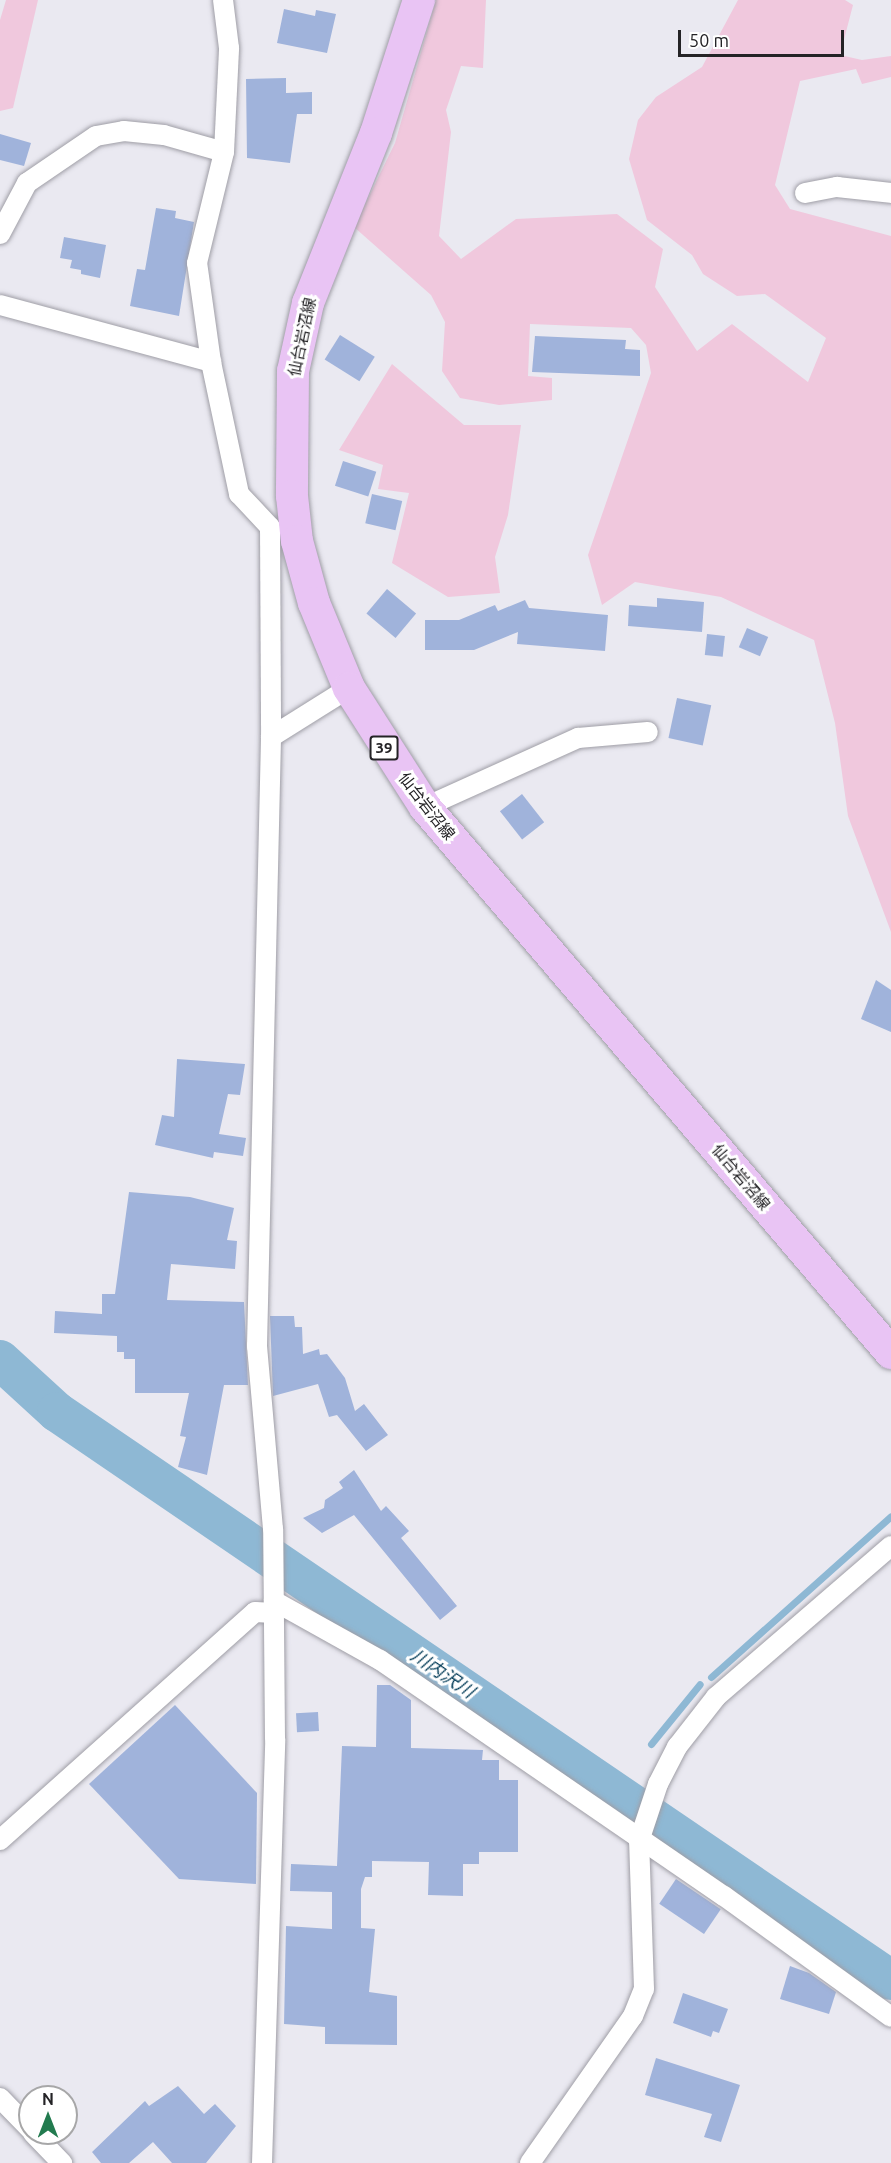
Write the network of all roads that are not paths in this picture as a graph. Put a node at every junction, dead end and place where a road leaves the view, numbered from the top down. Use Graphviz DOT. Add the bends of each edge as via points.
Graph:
graph roads {
  1 [pos="223,0"];
  2 [pos="419,0"];
  3 [pos="224,152"];
  4 [pos="891,193"];
  5 [pos="805,194"];
  6 [pos="0,234"];
  7 [pos="0,305"];
  8 [pos="212,362"];
  9 [pos="349,688"];
  10 [pos="648,732"];
  11 [pos="271,737"];
  12 [pos="425,807"];
  13 [pos="891,1353"];
  14 [pos="891,1546"];
  15 [pos="274,1600"];
  16 [pos="641,1837"];
  17 [pos="0,1840"];
  18 [pos="891,2017"];
  19 [pos="0,2098"];
  20 [pos="18,2117"];
  21 [pos="45,2145"];
  22 [pos="62,2163"];
  23 [pos="262,2163"];
  24 [pos="530,2163"];
  1 -- 3 [label="street" via="229,48"];
  2 -- 9 [label="main road, 仙台岩沼線 / 39" via="376,133 318,272 293,371 289,433 297,541 314,603"];
  3 -- 6 [label="street" via="164,135 124,131 96,136 27,183"];
  3 -- 8 [label="street" via="197,263"];
  4 -- 5 [label="street" via="837,187"];
  7 -- 8 [label="street"];
  8 -- 11 [label="street" via="239,494 270,527"];
  9 -- 11 [label="street"];
  9 -- 12 [label="main road, 仙台岩沼線 / 39"];
  10 -- 12 [label="street" via="578,738"];
  11 -- 15 [label="street" via="257,1346 273,1529"];
  12 -- 13 [label="main road, 仙台岩沼線 / 39"];
  14 -- 16 [label="street" via="716,1697 677,1747"];
  15 -- 16 [label="street" via="380,1660"];
  15 -- 17 [label="street" via="255,1612"];
  15 -- 23 [label="street" via="275,1739"];
  16 -- 18 [label="street"];
  16 -- 24 [label="street" via="644,1989 633,2016"];
  19 -- 20 [label="street"];
  21 -- 22 [label="street"];
}
